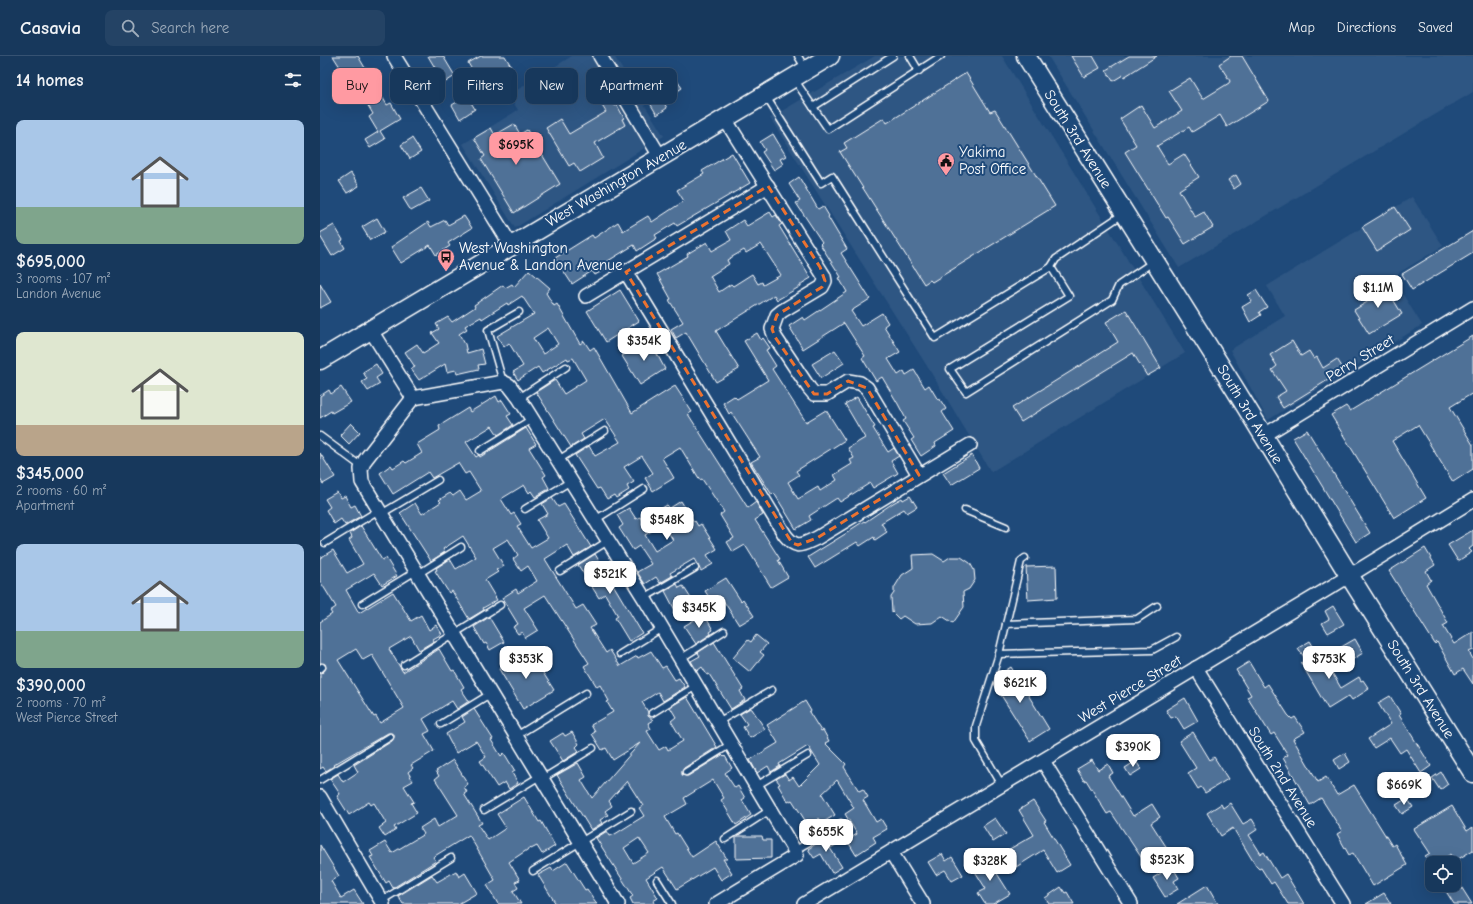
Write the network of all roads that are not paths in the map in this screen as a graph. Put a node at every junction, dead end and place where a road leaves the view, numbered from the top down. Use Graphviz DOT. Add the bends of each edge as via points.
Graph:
graph roads {
  1 [pos="394,56"];
  2 [pos="600,56"];
  3 [pos="830,56"];
  4 [pos="893,56"];
  5 [pos="910,56"];
  6 [pos="941,56"];
  7 [pos="1026,56"];
  8 [pos="799,68"];
  9 [pos="919,71"];
  10 [pos="765,95"];
  11 [pos="813,107"];
  12 [pos="725,119"];
  13 [pos="661,158"];
  14 [pos="768,186"];
  15 [pos="1125,213"];
  16 [pos="511,245"];
  17 [pos="1155,261"];
  18 [pos="1051,267"];
  19 [pos="626,272"];
  20 [pos="586,296"];
  21 [pos="1473,308"];
  22 [pos="519,312"];
  23 [pos="370,329"];
  24 [pos="320,360"];
  25 [pos="566,367"];
  26 [pos="503,382"];
  27 [pos="414,398"];
  28 [pos="519,398"];
  29 [pos="532,419"];
  30 [pos="605,431"];
  31 [pos="320,436"];
  32 [pos="1263,436"];
  33 [pos="970,445"];
  34 [pos="480,451"];
  35 [pos="558,460"];
  36 [pos="362,467"];
  37 [pos="919,475"];
  38 [pos="438,480"];
  39 [pos="571,481"];
  40 [pos="644,489"];
  41 [pos="1473,500"];
  42 [pos="525,509"];
  43 [pos="965,510"];
  44 [pos="380,512"];
  45 [pos="596,520"];
  46 [pos="1006,527"];
  47 [pos="608,541"];
  48 [pos="325,543"];
  49 [pos="461,547"];
  50 [pos="1025,558"];
  51 [pos="695,568"];
  52 [pos="560,571"];
  53 [pos="417,572"];
  54 [pos="1350,576"];
  55 [pos="644,598"];
  56 [pos="362,604"];
  57 [pos="500,605"];
  58 [pos="1158,606"];
  59 [pos="1006,624"];
  60 [pos="662,628"];
  61 [pos="724,631"];
  62 [pos="454,634"];
  63 [pos="1176,637"];
  64 [pos="620,654"];
  65 [pos="999,654"];
  66 [pos="680,659"];
  67 [pos="404,665"];
  68 [pos="1196,668"];
  69 [pos="696,686"];
  70 [pos="772,690"];
  71 [pos="586,693"];
  72 [pos="490,694"];
  73 [pos="652,713"];
  74 [pos="718,722"];
  75 [pos="441,724"];
  76 [pos="516,736"];
  77 [pos="390,737"];
  78 [pos="731,744"];
  79 [pos="593,748"];
  80 [pos="808,755"];
  81 [pos="1043,761"];
  82 [pos="686,772"];
  83 [pos="1473,773"];
  84 [pos="541,778"];
  85 [pos="320,780"];
  86 [pos="1002,785"];
  87 [pos="756,786"];
  88 [pos="320,797"];
  89 [pos="484,810"];
  90 [pos="770,810"];
  91 [pos="631,812"];
  92 [pos="841,823"];
  93 [pos="725,839"];
  94 [pos="580,842"];
  95 [pos="794,851"];
  96 [pos="891,852"];
  97 [pos="451,858"];
  98 [pos="533,871"];
  99 [pos="657,880"];
  100 [pos="382,902"];
  101 [pos="617,904"];
  102 [pos="672,904"];
  103 [pos="716,904"];
  104 [pos="804,904"];
  105 [pos="923,904"];
  106 [pos="1131,904"];
  107 [pos="1343,904"];
  1 -- 16 [label="street"];
  2 -- 13 [label="street"];
  3 -- 8 [label="street, West Washington Avenue"];
  4 -- 11 [label="lane"];
  5 -- 9 [label="lane"];
  6 -- 9 [label="lane"];
  7 -- 15 [label="street, South 3rd Avenue"];
  8 -- 10 [label="street, West Washington Avenue"];
  8 -- 11 [label="lane"];
  9 -- 11 [label="lane" via="828,128"];
  10 -- 12 [label="street, West Washington Avenue"];
  10 -- 18 [label="lane" via="821,183 832,176 936,338"];
  12 -- 13 [label="street, West Washington Avenue"];
  12 -- 14 [label="street"];
  13 -- 16 [label="street, West Washington Avenue"];
  14 -- 19 [label="street"];
  14 -- 37 [label="street" via="820,267 825,281 822,287 777,315 772,329 775,337 814,394 827,394 848,381 860,383 867,388"];
  15 -- 17 [label="street, South 3rd Avenue"];
  15 -- 18 [label="lane" via="1056,259"];
  16 -- 23 [label="street, West Washington Avenue"];
  17 -- 18 [label="lane" via="1119,285 1112,300 966,392 950,370 1069,296"];
  17 -- 32 [label="street, South 3rd Avenue"];
  19 -- 20 [label="street"];
  19 -- 37 [label="street" via="792,543 798,545 817,538"];
  21 -- 32 [label="street, Perry Street"];
  22 -- 26 [label="lane" via="488,330"];
  23 -- 24 [label="street, West Washington Avenue"];
  23 -- 27 [label="street"];
  25 -- 28 [label="lane"];
  26 -- 27 [label="street"];
  26 -- 28 [label="street"];
  27 -- 36 [label="street"];
  28 -- 29 [label="street"];
  29 -- 34 [label="lane"];
  29 -- 35 [label="street"];
  30 -- 35 [label="lane"];
  31 -- 36 [label="lane"];
  32 -- 54 [label="street, South 3rd Avenue"];
  33 -- 37 [label="street"];
  35 -- 39 [label="street"];
  36 -- 44 [label="street" via="362,482"];
  38 -- 44 [label="lane"];
  39 -- 42 [label="lane"];
  39 -- 45 [label="street"];
  40 -- 45 [label="lane"];
  41 -- 54 [label="street, West Pierce Street"];
  43 -- 46 [label="lane"];
  44 -- 48 [label="lane"];
  44 -- 53 [label="street"];
  45 -- 47 [label="street"];
  47 -- 52 [label="lane"];
  47 -- 55 [label="street"];
  49 -- 53 [label="lane"];
  50 -- 59 [label="lane" via="1020,561"];
  51 -- 55 [label="lane"];
  53 -- 56 [label="lane"];
  53 -- 62 [label="street"];
  54 -- 68 [label="street, West Pierce Street"];
  54 -- 83 [label="street, South 3rd Avenue"];
  55 -- 60 [label="street"];
  57 -- 62 [label="lane"];
  58 -- 59 [label="lane" via="1137,619"];
  59 -- 65 [label="lane"];
  60 -- 64 [label="lane"];
  60 -- 66 [label="street"];
  61 -- 66 [label="lane"];
  62 -- 67 [label="lane"];
  62 -- 72 [label="street"];
  63 -- 65 [label="lane" via="1152,650"];
  65 -- 86 [label="lane" via="976,726 976,741"];
  66 -- 69 [label="street"];
  68 -- 81 [label="street, West Pierce Street"];
  68 -- 107 [label="street, South 2nd Avenue"];
  69 -- 73 [label="lane"];
  69 -- 74 [label="street"];
  70 -- 74 [label="lane"];
  71 -- 76 [label="lane"];
  72 -- 75 [label="lane"];
  72 -- 76 [label="street"];
  74 -- 78 [label="street"];
  76 -- 84 [label="street"];
  77 -- 85 [label="lane"];
  78 -- 82 [label="lane"];
  78 -- 87 [label="street"];
  79 -- 84 [label="lane"];
  80 -- 87 [label="lane"];
  81 -- 86 [label="street, West Pierce Street"];
  81 -- 106 [label="street"];
  84 -- 89 [label="lane"];
  84 -- 94 [label="street"];
  86 -- 96 [label="street, West Pierce Street"];
  87 -- 90 [label="street"];
  88 -- 100 [label="street"];
  90 -- 93 [label="lane"];
  90 -- 95 [label="street"];
  91 -- 94 [label="lane"];
  92 -- 95 [label="lane"];
  94 -- 98 [label="lane"];
  94 -- 101 [label="street"];
  95 -- 103 [label="street" via="797,855"];
  96 -- 104 [label="street, West Pierce Street"];
  96 -- 105 [label="street"];
  97 -- 100 [label="lane"];
  99 -- 102 [label="lane"];
}
